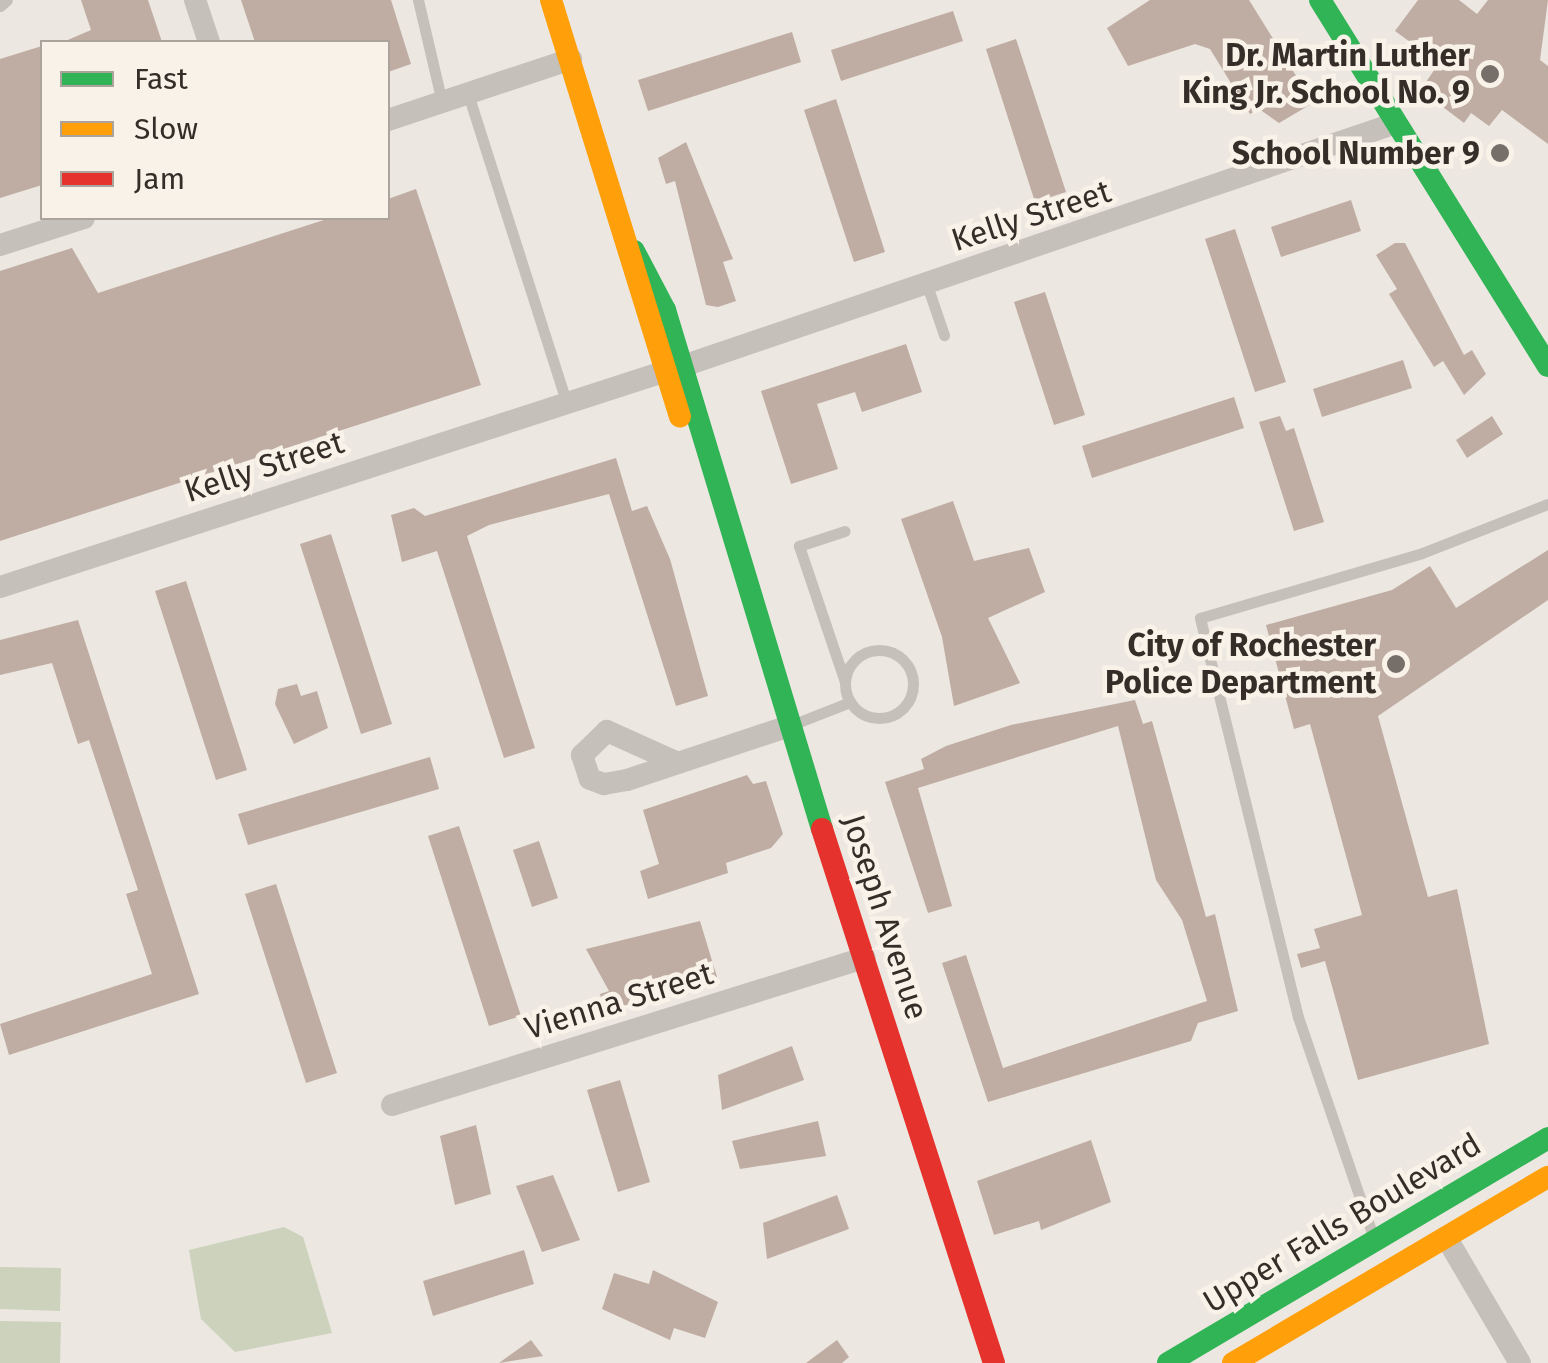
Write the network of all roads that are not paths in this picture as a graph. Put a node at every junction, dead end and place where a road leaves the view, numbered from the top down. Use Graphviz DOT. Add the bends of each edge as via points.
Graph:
graph roads {
  1 [pos="7,0"];
  2 [pos="195,0"];
  3 [pos="418,0"];
  4 [pos="551,0"];
  5 [pos="1320,0"];
  6 [pos="0,6"];
  7 [pos="208,40"];
  8 [pos="571,58"];
  9 [pos="468,94"];
  10 [pos="442,102"];
  11 [pos="390,119"];
  12 [pos="1396,122"];
  13 [pos="78,220"];
  14 [pos="0,245"];
  15 [pos="928,284"];
  16 [pos="938,312"];
  17 [pos="1545,356"];
  18 [pos="673,369"];
  19 [pos="567,404"];
  20 [pos="1548,504"];
  21 [pos="845,531"];
  22 [pos="0,587"];
  23 [pos="845,682"];
  24 [pos="850,702"];
  25 [pos="789,726"];
  26 [pos="678,763"];
  27 [pos="865,958"];
  28 [pos="392,1105"];
  29 [pos="1548,1138"];
  30 [pos="1548,1177"];
  31 [pos="1446,1237"];
  32 [pos="1376,1240"];
  33 [pos="1393,1268"];
  34 [pos="994,1363"];
  35 [pos="1168,1363"];
  36 [pos="1233,1363"];
  37 [pos="1520,1363"];
  1 -- 6 [label="lane"];
  2 -- 7 [label="street"];
  3 -- 10 [label="lane"];
  4 -- 8 [label="main road, Joseph Avenue"];
  5 -- 12 [label="main road"];
  8 -- 9 [label="street"];
  8 -- 18 [label="main road, Joseph Avenue"];
  9 -- 10 [label="street"];
  9 -- 19 [label="lane"];
  10 -- 11 [label="street"];
  12 -- 15 [label="street, Kelly Street"];
  12 -- 17 [label="main road"];
  13 -- 14 [label="street"];
  15 -- 16 [label="lane"];
  15 -- 18 [label="street, Kelly Street"];
  18 -- 19 [label="street, Kelly Street"];
  18 -- 25 [label="main road, Joseph Avenue"];
  19 -- 22 [label="street, Kelly Street"];
  20 -- 32 [label="lane" via="1422,553 1200,618 1298,1017 1352,1196"];
  21 -- 23 [label="lane" via="799,546"];
  23 -- 24 [label="lane"];
  23 -- 24 [label="lane" via="857,658 877,650 898,656 912,674 910,698 894,715 871,718"];
  24 -- 25 [label="lane"];
  25 -- 26 [label="street"];
  25 -- 27 [label="main road, Joseph Avenue"];
  27 -- 28 [label="street, Vienna Street"];
  27 -- 34 [label="main road, Joseph Avenue"];
  29 -- 32 [label="main road, Upper Falls Boulevard"];
  30 -- 31 [label="main road, Upper Falls Boulevard"];
  31 -- 33 [label="main road, Upper Falls Boulevard"];
  31 -- 37 [label="street"];
  32 -- 33 [label="lane"];
  32 -- 35 [label="main road, Upper Falls Boulevard"];
  33 -- 36 [label="main road, Upper Falls Boulevard"];
}
